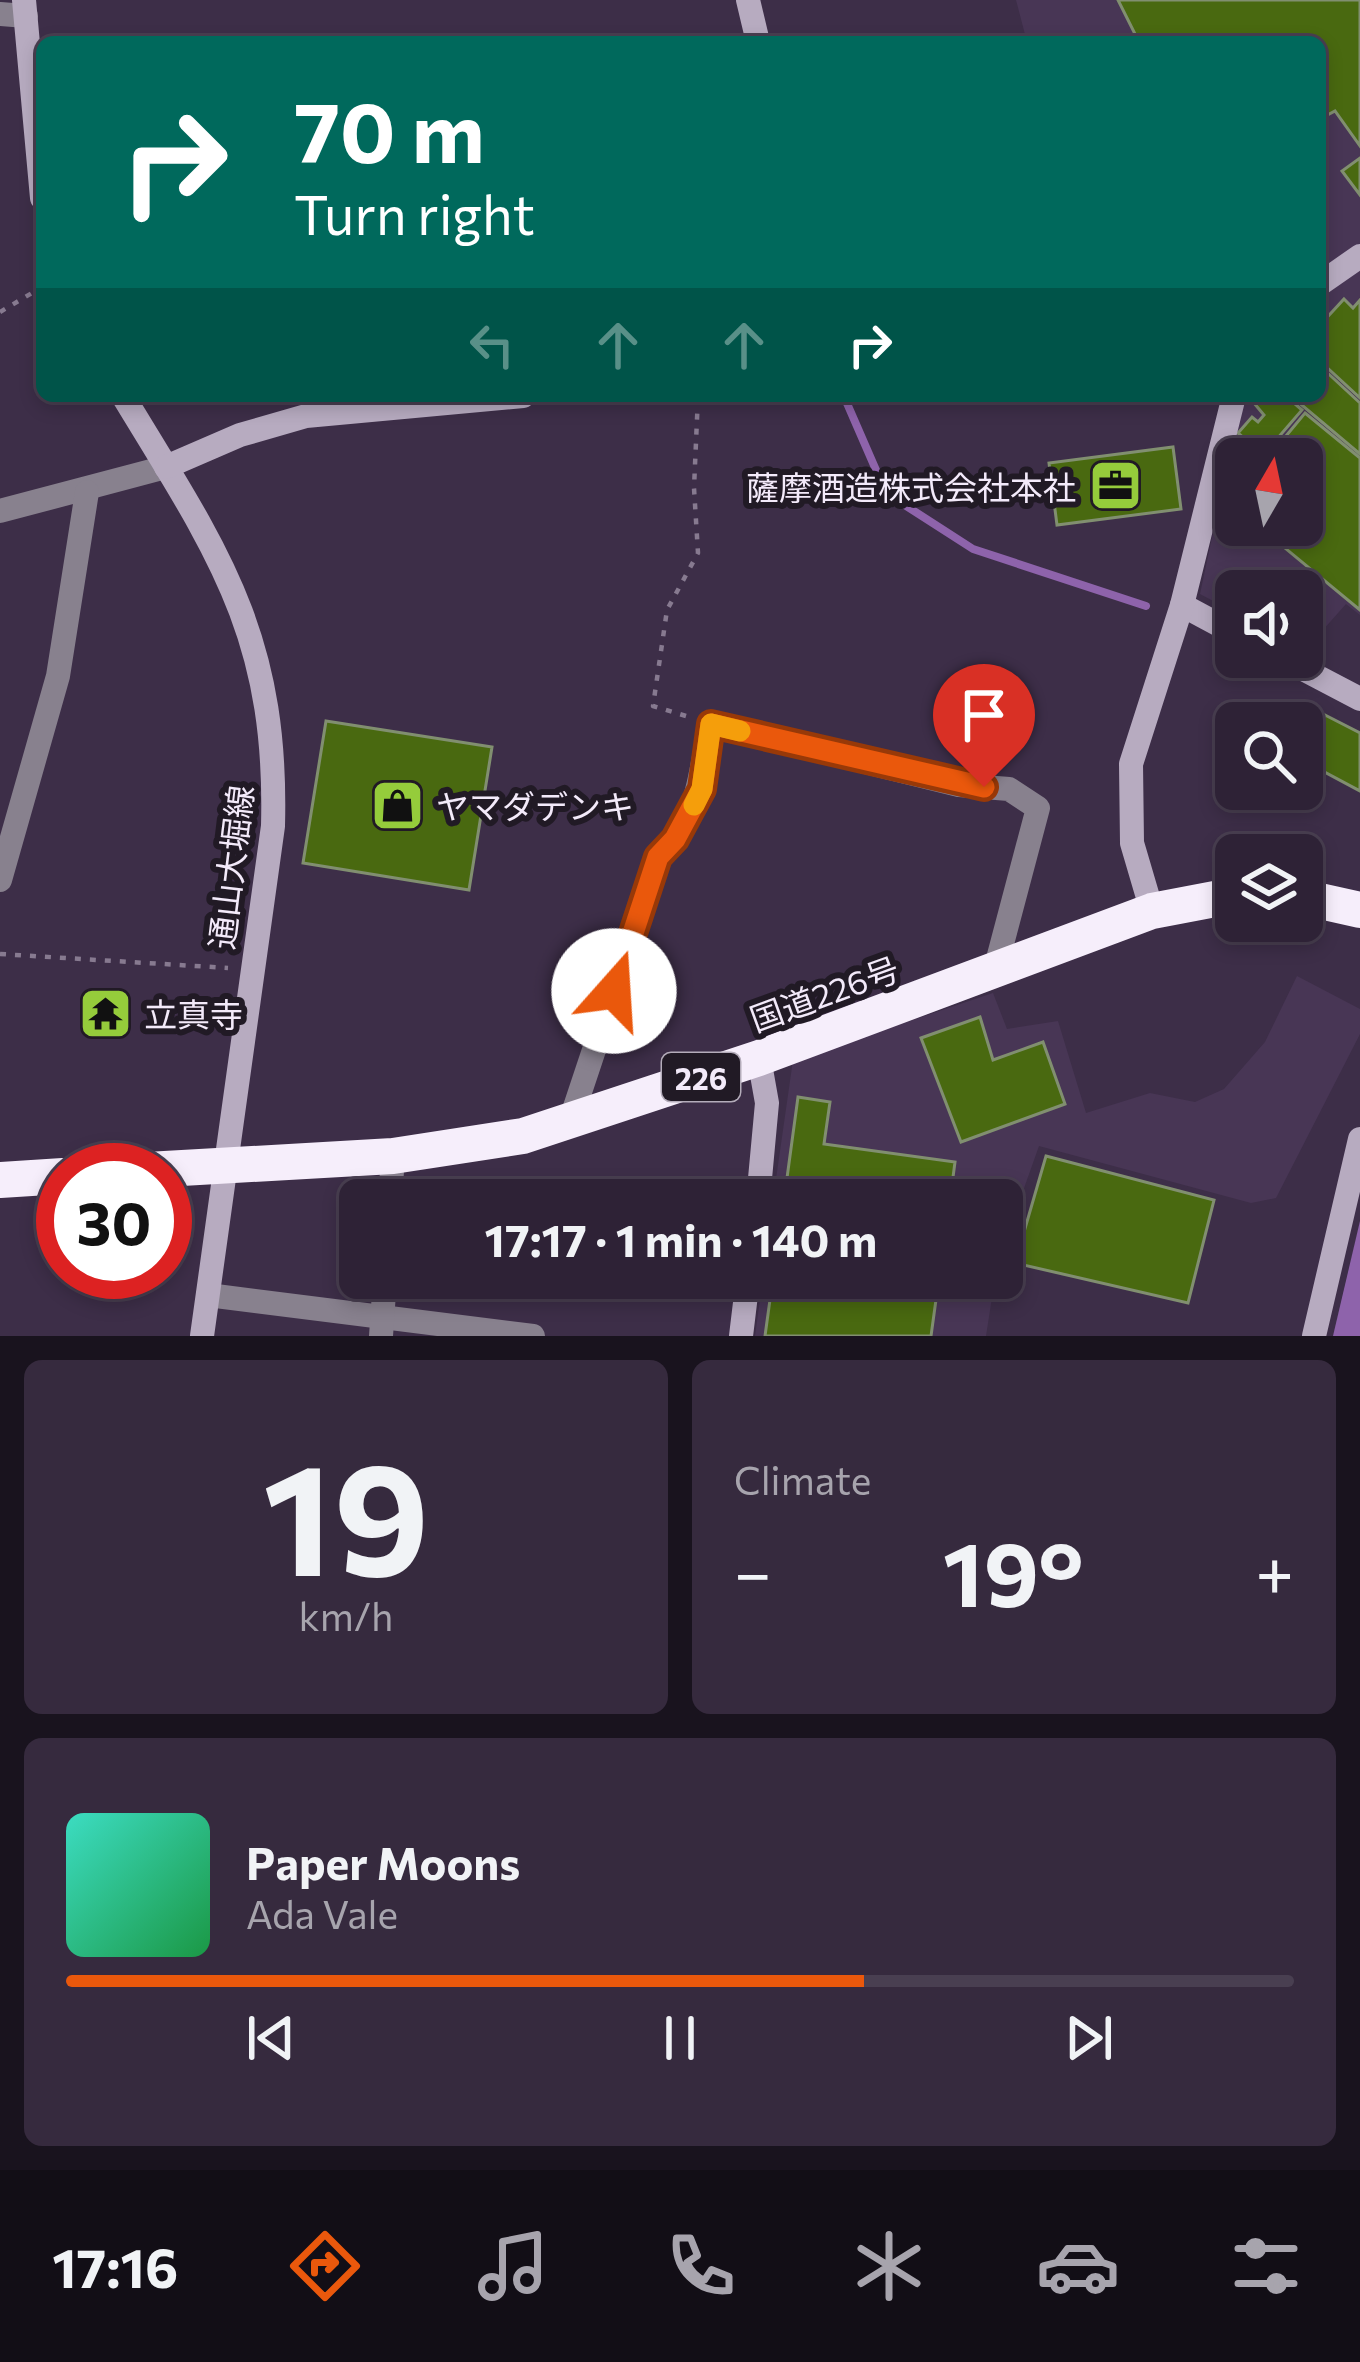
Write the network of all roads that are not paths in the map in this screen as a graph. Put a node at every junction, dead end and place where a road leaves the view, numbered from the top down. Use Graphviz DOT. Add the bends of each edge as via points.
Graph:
graph roads {
  1 [pos="748,0"];
  2 [pos="17,10"];
  3 [pos="757,36"];
  4 [pos="36,153"];
  5 [pos="1360,256"];
  6 [pos="1326,280"];
  7 [pos="127,402"];
  8 [pos="458,402"];
  9 [pos="1233,402"];
  10 [pos="166,467"];
  11 [pos="87,492"];
  12 [pos="0,511"];
  13 [pos="1182,605"];
  14 [pos="1215,623"];
  15 [pos="1320,678"];
  16 [pos="1360,699"];
  17 [pos="0,880"];
  18 [pos="1215,899"];
  19 [pos="1323,902"];
  20 [pos="1360,910"];
  21 [pos="1152,911"];
  22 [pos="994,974"];
  23 [pos="759,1058"];
  24 [pos="569,1125"];
  25 [pos="1360,1139"];
  26 [pos="393,1156"];
  27 [pos="226,1165"];
  28 [pos="192,1167"];
  29 [pos="36,1177"];
  30 [pos="392,1179"];
  31 [pos="760,1179"];
  32 [pos="0,1180"];
  33 [pos="208,1295"];
  34 [pos="745,1299"];
  35 [pos="382,1325"];
  36 [pos="202,1336"];
  37 [pos="533,1336"];
  38 [pos="741,1336"];
  39 [pos="1314,1336"];
  1 -- 3 [label="street"];
  2 -- 4 [label="street"];
  5 -- 6 [label="street"];
  7 -- 10 [label="street, 通山大堀線"];
  8 -- 10 [label="street" via="306,416"];
  9 -- 13 [label="street"];
  10 -- 11 [label="street"];
  10 -- 27 [label="street, 通山大堀線" via="225,565 264,684 275,750 273,826"];
  11 -- 12 [label="street"];
  11 -- 17 [label="street" via="58,676"];
  13 -- 14 [label="street"];
  13 -- 21 [label="street" via="1131,764 1132,843"];
  15 -- 16 [label="street"];
  18 -- 21 [label="highway, 国道226号 / 226"];
  19 -- 20 [label="highway"];
  21 -- 22 [label="highway, 国道226号 / 226"];
  22 -- 23 [label="highway, 国道226号 / 226"];
  22 -- 24 [label="street" via="1037,808 1009,789 711,724 702,789 658,857"];
  23 -- 24 [label="highway, 国道226号 / 226"];
  23 -- 31 [label="street" via="767,1103"];
  24 -- 26 [label="highway, 国道226号 / 226"];
  25 -- 39 [label="street"];
  26 -- 27 [label="highway, 国道226号 / 226"];
  26 -- 30 [label="street"];
  27 -- 28 [label="highway, 国道226号 / 226"];
  27 -- 33 [label="street, 通山大堀線"];
  29 -- 32 [label="highway"];
  33 -- 35 [label="street"];
  33 -- 36 [label="street, 通山大堀線"];
  34 -- 38 [label="street"];
  35 -- 37 [label="street"];
}
